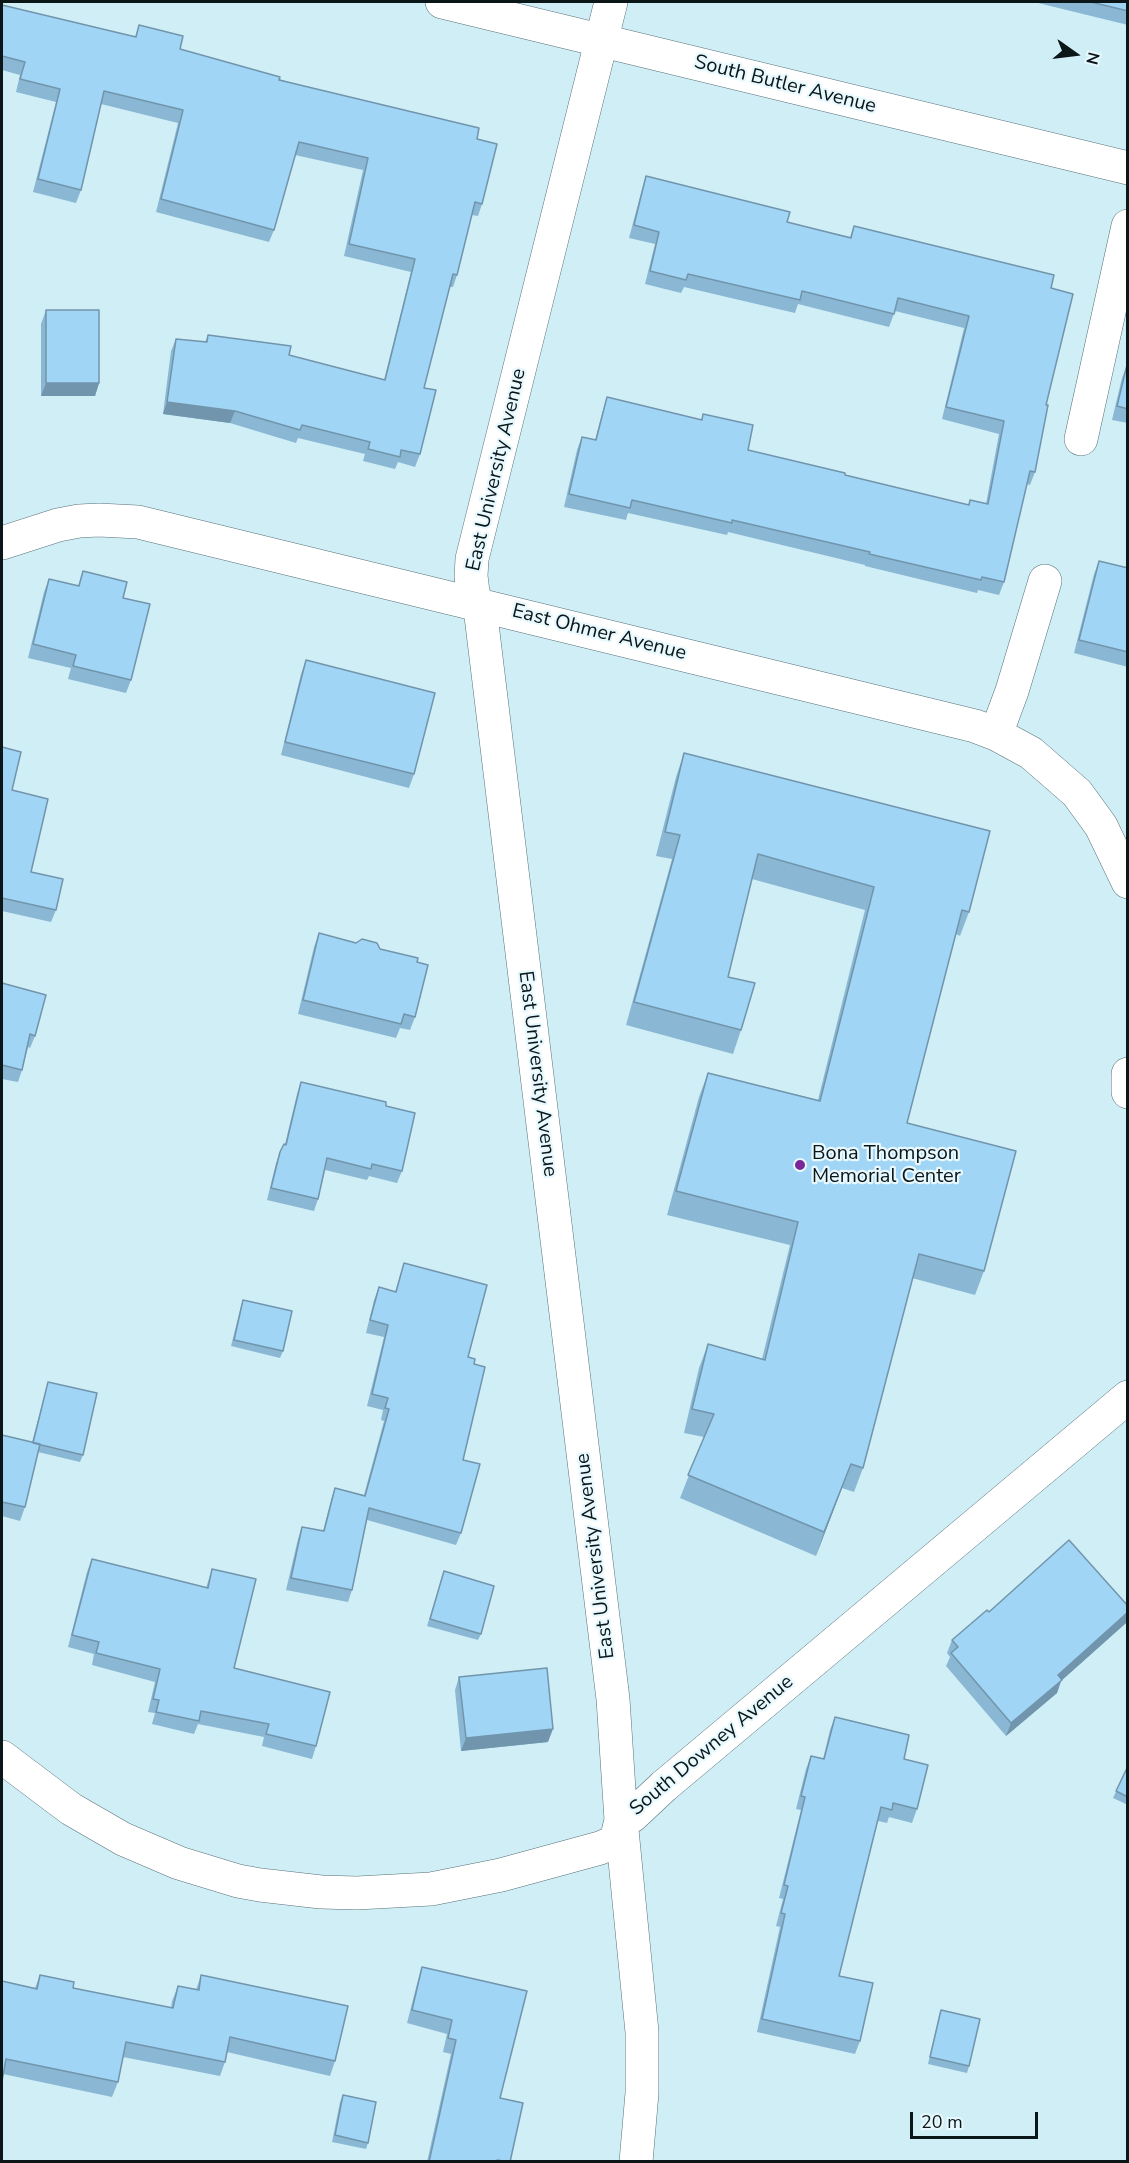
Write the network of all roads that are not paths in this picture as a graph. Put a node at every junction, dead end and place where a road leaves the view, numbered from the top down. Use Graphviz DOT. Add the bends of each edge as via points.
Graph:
graph roads {
  1 [pos="441,2"];
  2 [pos="611,2"];
  3 [pos="601,40"];
  4 [pos="1128,168"];
  5 [pos="1128,225"];
  6 [pos="1081,439"];
  7 [pos="2,543"];
  8 [pos="1045,581"];
  9 [pos="477,603"];
  10 [pos="996,734"];
  11 [pos="1128,882"];
  12 [pos="1128,1074"];
  13 [pos="1128,1092"];
  14 [pos="1128,1397"];
  15 [pos="2,1756"];
  16 [pos="621,1820"];
  17 [pos="636,2162"];
  1 -- 3 [label="street, South Butler Avenue"];
  2 -- 3 [label="street, East University Avenue"];
  3 -- 4 [label="street, South Butler Avenue"];
  3 -- 9 [label="street, East University Avenue" via="472,559"];
  5 -- 6 [label="street"];
  7 -- 9 [label="street, East Ohmer Avenue" via="79,522 138,522"];
  8 -- 10 [label="street"];
  9 -- 10 [label="street, East Ohmer Avenue"];
  9 -- 16 [label="street, East University Avenue" via="613,1699"];
  10 -- 11 [label="street, East Ohmer Avenue" via="1031,753 1077,793 1101,826"];
  12 -- 13 [label="street"];
  14 -- 16 [label="street, South Downey Avenue" via="632,1816"];
  15 -- 16 [label="street, South Downey Avenue" via="71,1809 161,1857 238,1881 309,1891 431,1889 501,1875 616,1841"];
  16 -- 17 [label="street, East University Avenue" via="642,2032"];
}
